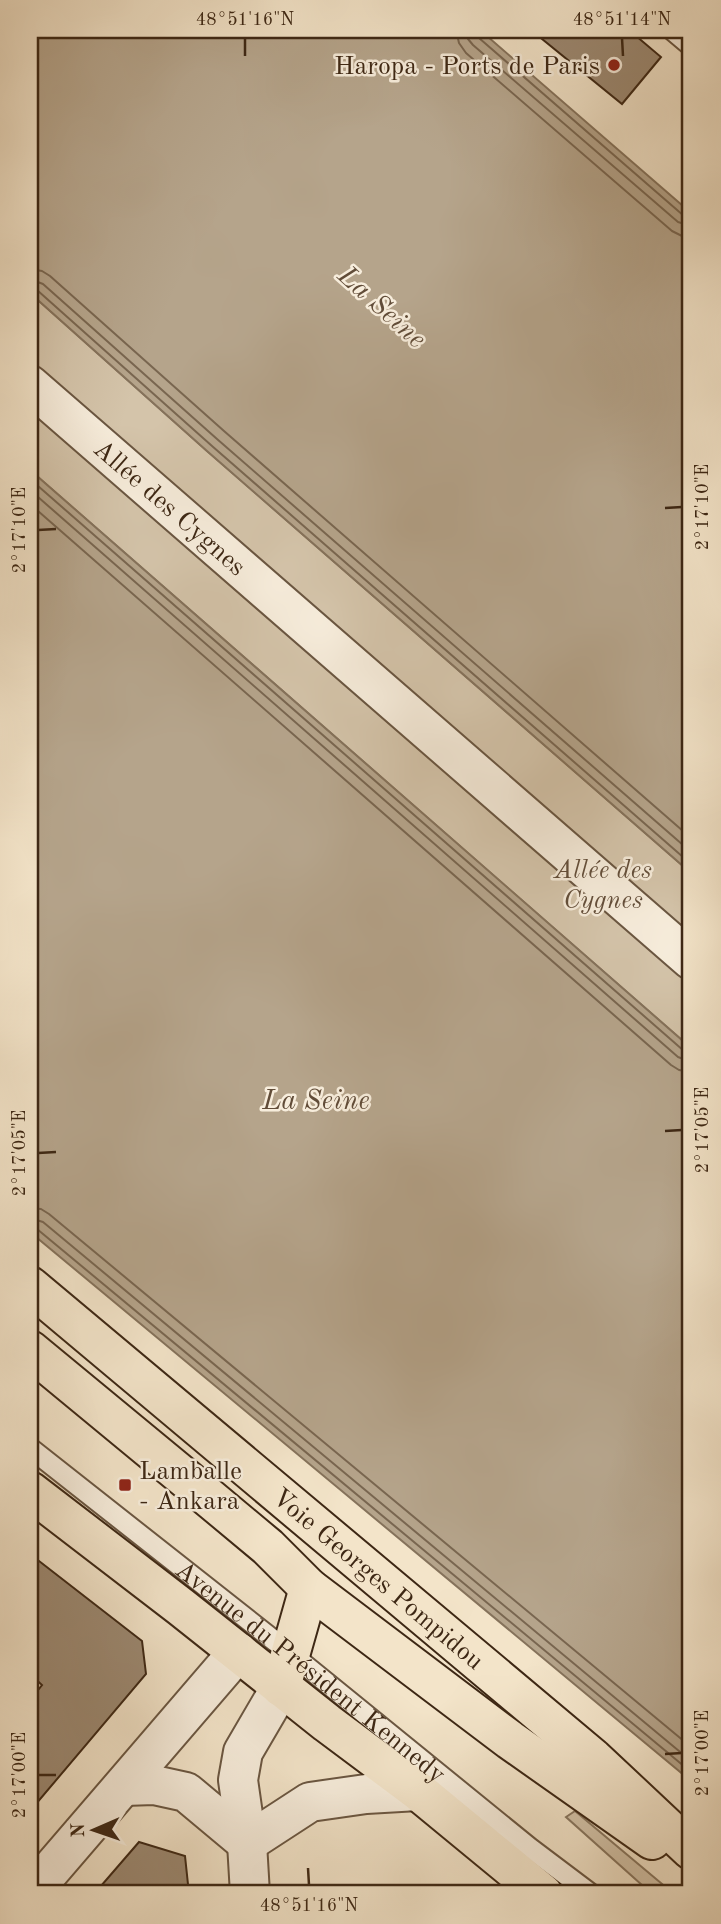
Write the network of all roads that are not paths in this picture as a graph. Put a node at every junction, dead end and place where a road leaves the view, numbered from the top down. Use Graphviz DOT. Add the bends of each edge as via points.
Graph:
graph roads {
  1 [pos="672,30"];
  2 [pos="691,46"];
  3 [pos="30,385"];
  4 [pos="691,960"];
  5 [pos="30,1286"];
  6 [pos="30,1350"];
  7 [pos="30,1448"];
  8 [pos="30,1492"];
  9 [pos="309,1588"];
  10 [pos="238,1653"];
  11 [pos="286,1670"];
  12 [pos="124,1786"];
  13 [pos="418,1791"];
  14 [pos="247,1843"];
  15 [pos="691,1850"];
  16 [pos="691,1867"];
  17 [pos="30,1894"];
  18 [pos="250,1894"];
  19 [pos="543,1894"];
  20 [pos="591,1894"];
  1 -- 2 [label="lane"];
  3 -- 4 [label="street, Allée des Cygnes"];
  5 -- 15 [label="main road, Voie Georges Pompidou" via="593,1758"];
  6 -- 9 [label="main road" via="268,1547"];
  7 -- 11 [label="lane, Avenue du Président Kennedy"];
  8 -- 10 [label="main road, Avenue du Président Kennedy"];
  9 -- 11 [label="main road"];
  9 -- 16 [label="main road" via="510,1740"];
  10 -- 11 [label="main road, Avenue du Président Kennedy"];
  10 -- 12 [label="street"];
  11 -- 13 [label="main road, Avenue du Président Kennedy"];
  11 -- 14 [label="street" via="243,1752 238,1780"];
  11 -- 20 [label="lane, Avenue du Président Kennedy"];
  12 -- 14 [label="street" via="154,1785 186,1792"];
  12 -- 17 [label="street"];
  13 -- 14 [label="street" via="310,1801"];
  13 -- 19 [label="main road, Avenue du Président Kennedy"];
  14 -- 18 [label="street"];
}
